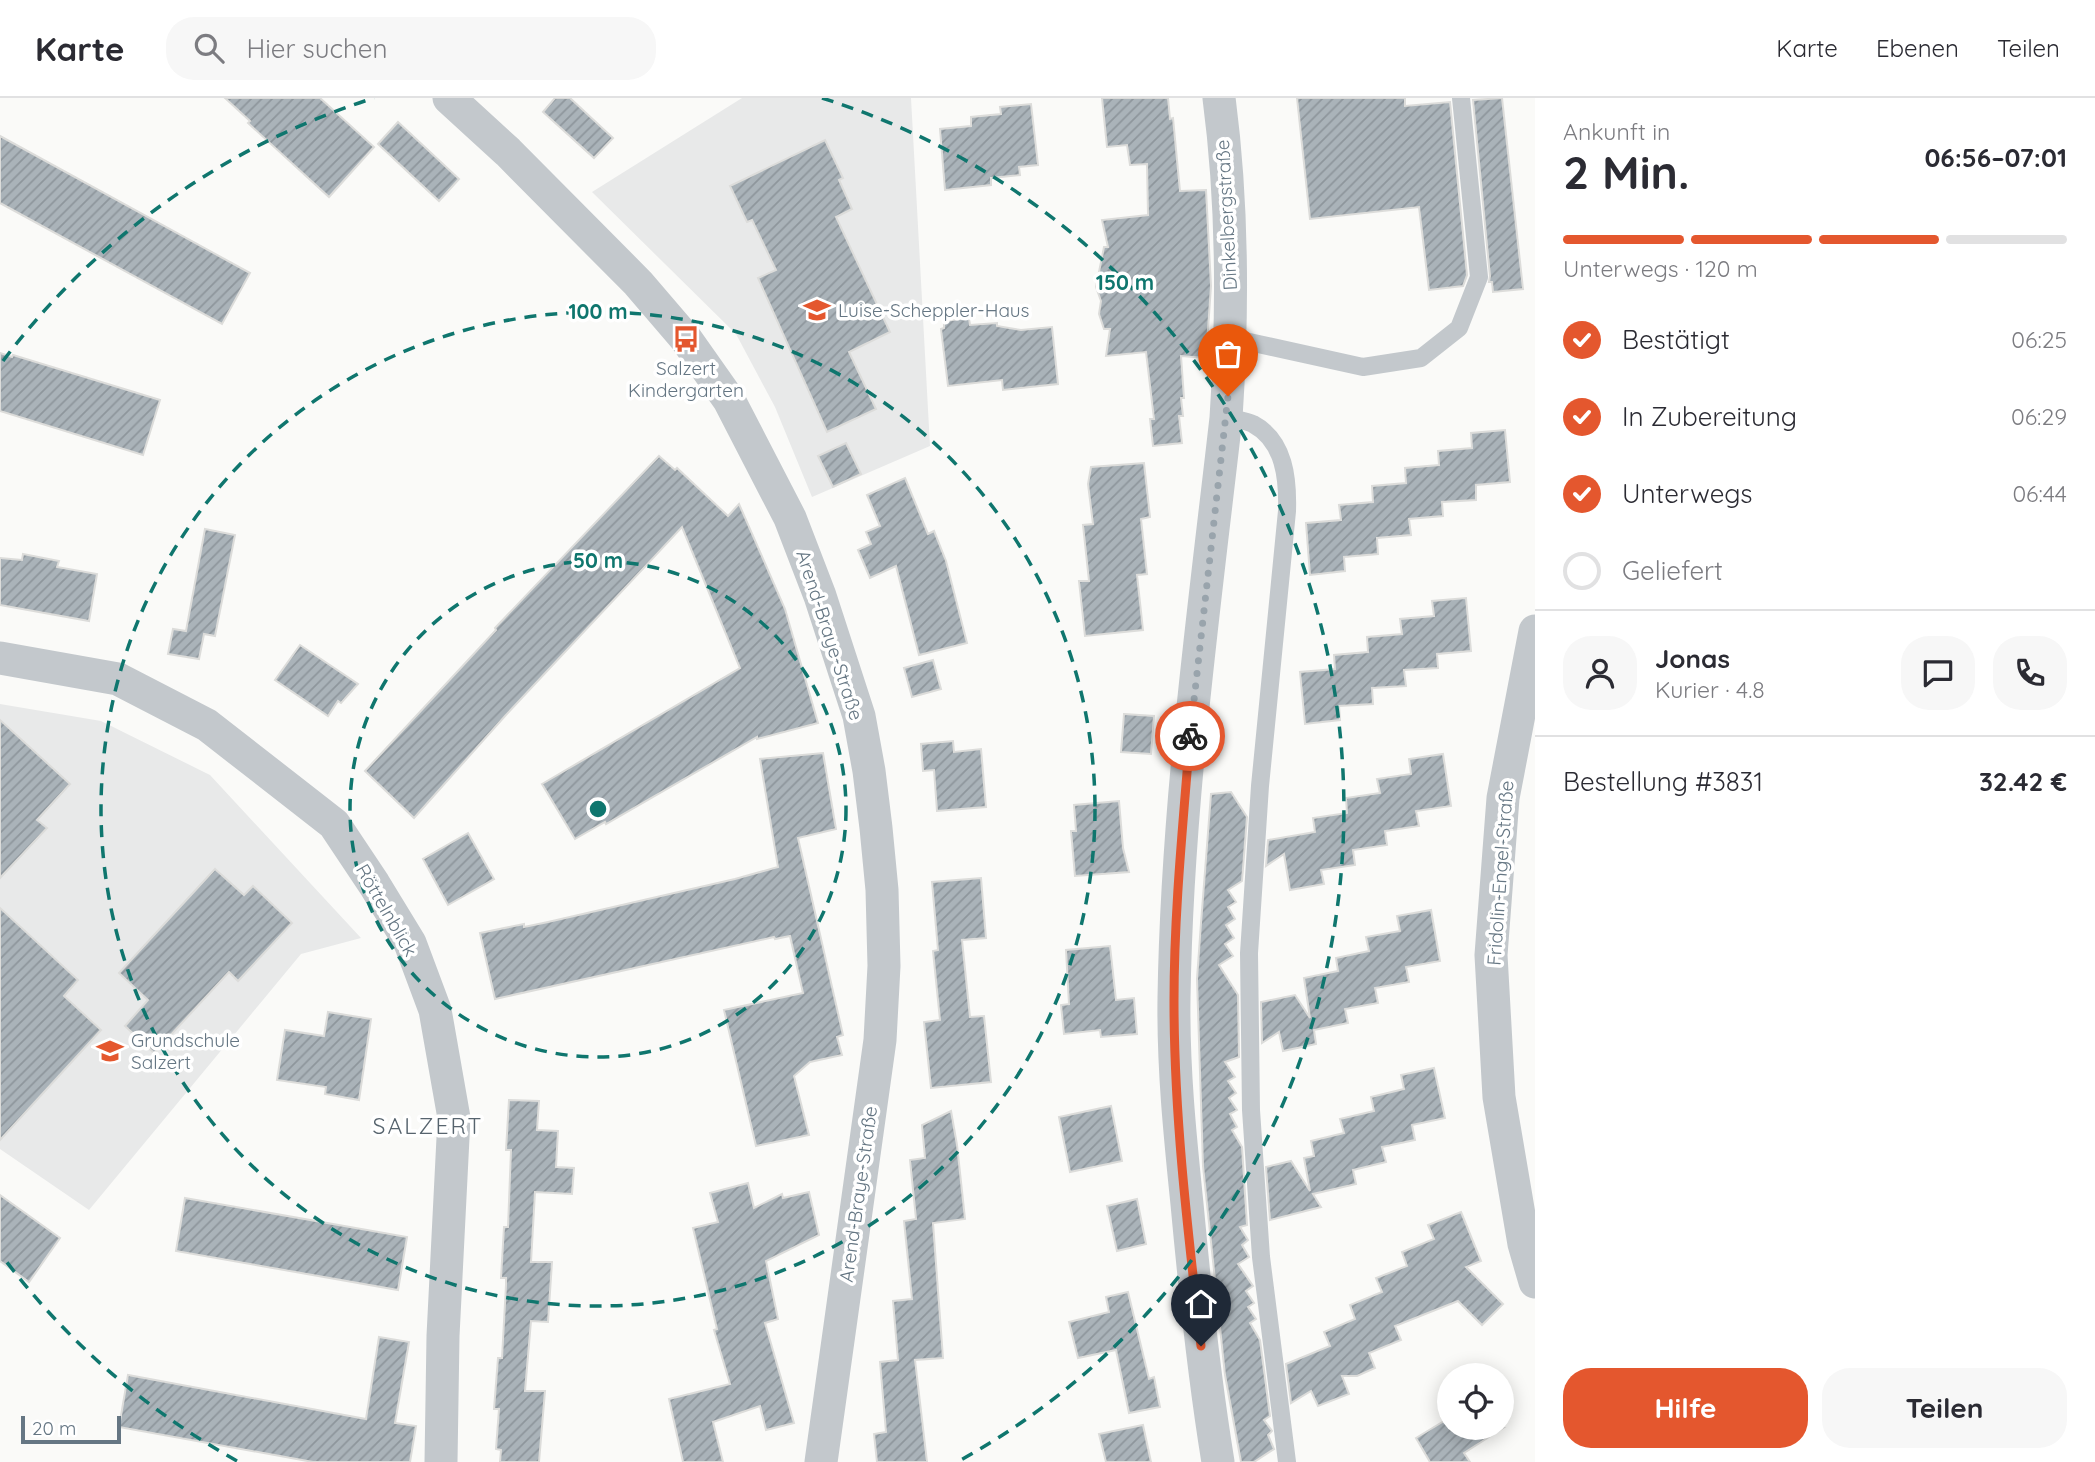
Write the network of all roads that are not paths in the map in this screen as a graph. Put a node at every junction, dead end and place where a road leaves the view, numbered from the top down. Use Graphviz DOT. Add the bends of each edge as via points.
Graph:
graph roads {
  1 [pos="449,98"];
  2 [pos="1219,98"];
  3 [pos="1461,98"];
  4 [pos="1231,338"];
  5 [pos="1226,418"];
  6 [pos="1535,631"];
  7 [pos="0,657"];
  8 [pos="1535,1282"];
  9 [pos="441,1462"];
  10 [pos="821,1462"];
  11 [pos="1217,1462"];
  12 [pos="1287,1462"];
  1 -- 10 [label="street, Arend-Braye-Straße" via="638,283 686,339 729,400 790,518 859,716 876,828 884,967 880,1040"];
  2 -- 4 [label="street, Dinkelbergstraße" via="1227,175"];
  3 -- 4 [label="lane" via="1479,277 1459,328 1422,358 1363,367"];
  4 -- 5 [label="street, Dinkelbergstraße"];
  5 -- 11 [label="street, Dinkelbergstraße" via="1192,709 1174,999 1193,1270"];
  5 -- 12 [label="lane" via="1251,422 1268,434 1279,452 1287,482 1249,953 1251,1110 1261,1257"];
  6 -- 8 [label="street, Fridolin-Engel-Straße" via="1503,798 1491,955 1499,1097 1524,1244"];
  7 -- 9 [label="street, Röttelnblick" via="118,679 207,725 334,824 410,943 435,1010 454,1118"];
}
